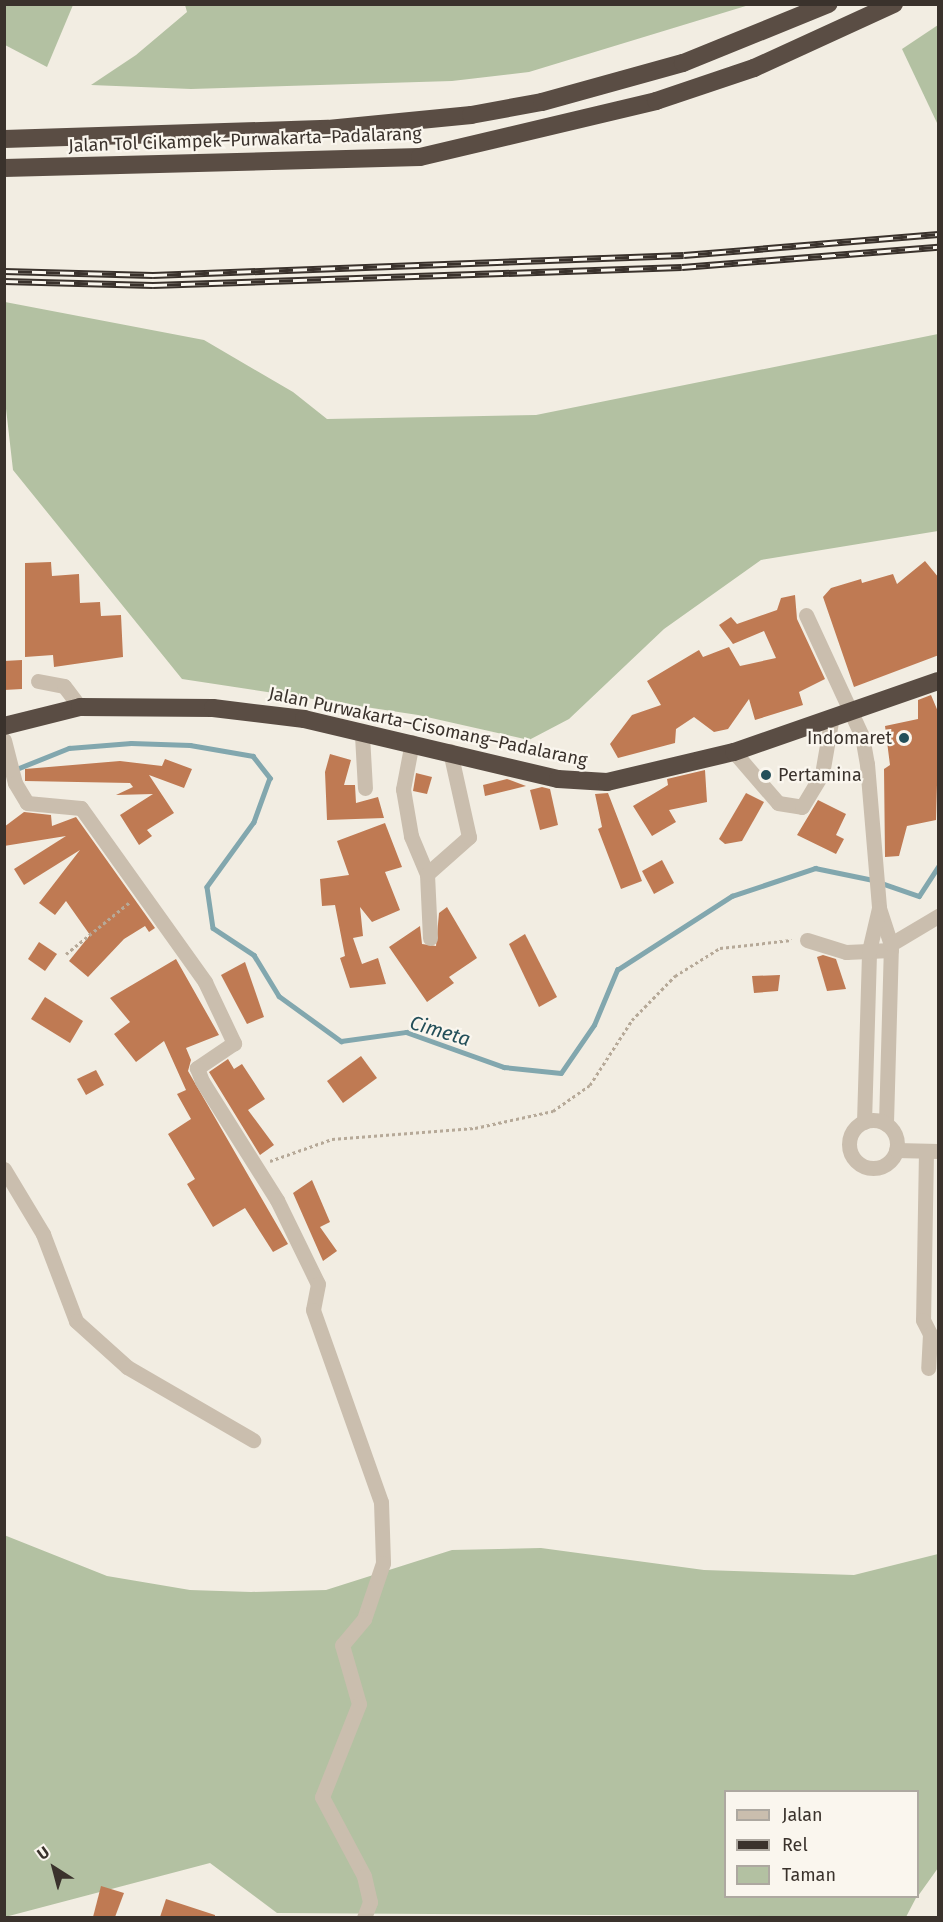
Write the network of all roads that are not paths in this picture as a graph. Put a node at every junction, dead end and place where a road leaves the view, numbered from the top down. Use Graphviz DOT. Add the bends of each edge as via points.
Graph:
graph roads {
  1 [pos="828,4"];
  2 [pos="894,4"];
  3 [pos="4,139"];
  4 [pos="4,168"];
  5 [pos="806,615"];
  6 [pos="38,681"];
  7 [pos="939,681"];
  8 [pos="80,707"];
  9 [pos="851,713"];
  10 [pos="831,722"];
  11 [pos="4,726"];
  12 [pos="362,735"];
  13 [pos="4,740"];
  14 [pos="412,742"];
  15 [pos="450,751"];
  16 [pos="734,753"];
  17 [pos="365,788"];
  18 [pos="427,874"];
  19 [pos="879,900"];
  20 [pos="939,916"];
  21 [pos="430,938"];
  22 [pos="807,940"];
  23 [pos="891,947"];
  24 [pos="869,951"];
  25 [pos="864,1122"];
  26 [pos="886,1124"];
  27 [pos="896,1146"];
  28 [pos="934,1148"];
  29 [pos="4,1168"];
  30 [pos="936,1326"];
  31 [pos="928,1368"];
  32 [pos="253,1440"];
  33 [pos="364,1917"];
  1 -- 3 [label="highway, Jalan Tol Cikampek–Purwakarta–Padalarang" via="682,63 542,102 410,124 148,137"];
  2 -- 4 [label="highway, Jalan Tol Cikampek–Purwakarta–Padalarang" via="754,68 559,128 420,157"];
  5 -- 9 [label="street"];
  6 -- 8 [label="street" via="64,686"];
  7 -- 9 [label="highway, Jalan Purwakarta–Cisomang–Padalarang"];
  8 -- 11 [label="highway, Jalan Purwakarta–Cisomang–Padalarang"];
  8 -- 12 [label="highway, Jalan Purwakarta–Cisomang–Padalarang" via="213,708 304,719"];
  9 -- 10 [label="highway, Jalan Purwakarta–Cisomang–Padalarang"];
  9 -- 19 [label="street" via="867,764"];
  10 -- 16 [label="highway, Jalan Purwakarta–Cisomang–Padalarang"];
  10 -- 16 [label="street" via="822,774 802,807 778,803"];
  12 -- 14 [label="highway, Jalan Purwakarta–Cisomang–Padalarang"];
  12 -- 17 [label="street"];
  13 -- 33 [label="street" via="15,783 27,803 81,808 205,982 234,1043 197,1068 258,1166 318,1284 313,1310 381,1502 383,1563 364,1619 342,1645 359,1704 322,1797 364,1876 370,1902"];
  14 -- 15 [label="highway, Jalan Purwakarta–Cisomang–Padalarang"];
  14 -- 18 [label="street" via="403,789 411,836"];
  15 -- 16 [label="highway, Jalan Purwakarta–Cisomang–Padalarang" via="585,783"];
  15 -- 18 [label="street" via="469,837"];
  18 -- 21 [label="street"];
  19 -- 23 [label="street"];
  19 -- 24 [label="street"];
  20 -- 23 [label="street"];
  22 -- 24 [label="street" via="839,951"];
  23 -- 24 [label="street"];
  23 -- 26 [label="street"];
  24 -- 25 [label="street"];
  25 -- 26 [label="street"];
  25 -- 27 [label="street" via="849,1139 854,1160 874,1168 888,1162"];
  26 -- 27 [label="street"];
  27 -- 28 [label="street"];
  28 -- 30 [label="street" via="923,1320"];
  29 -- 32 [label="street" via="43,1234 75,1321 127,1367"];
  30 -- 31 [label="street"];
}
